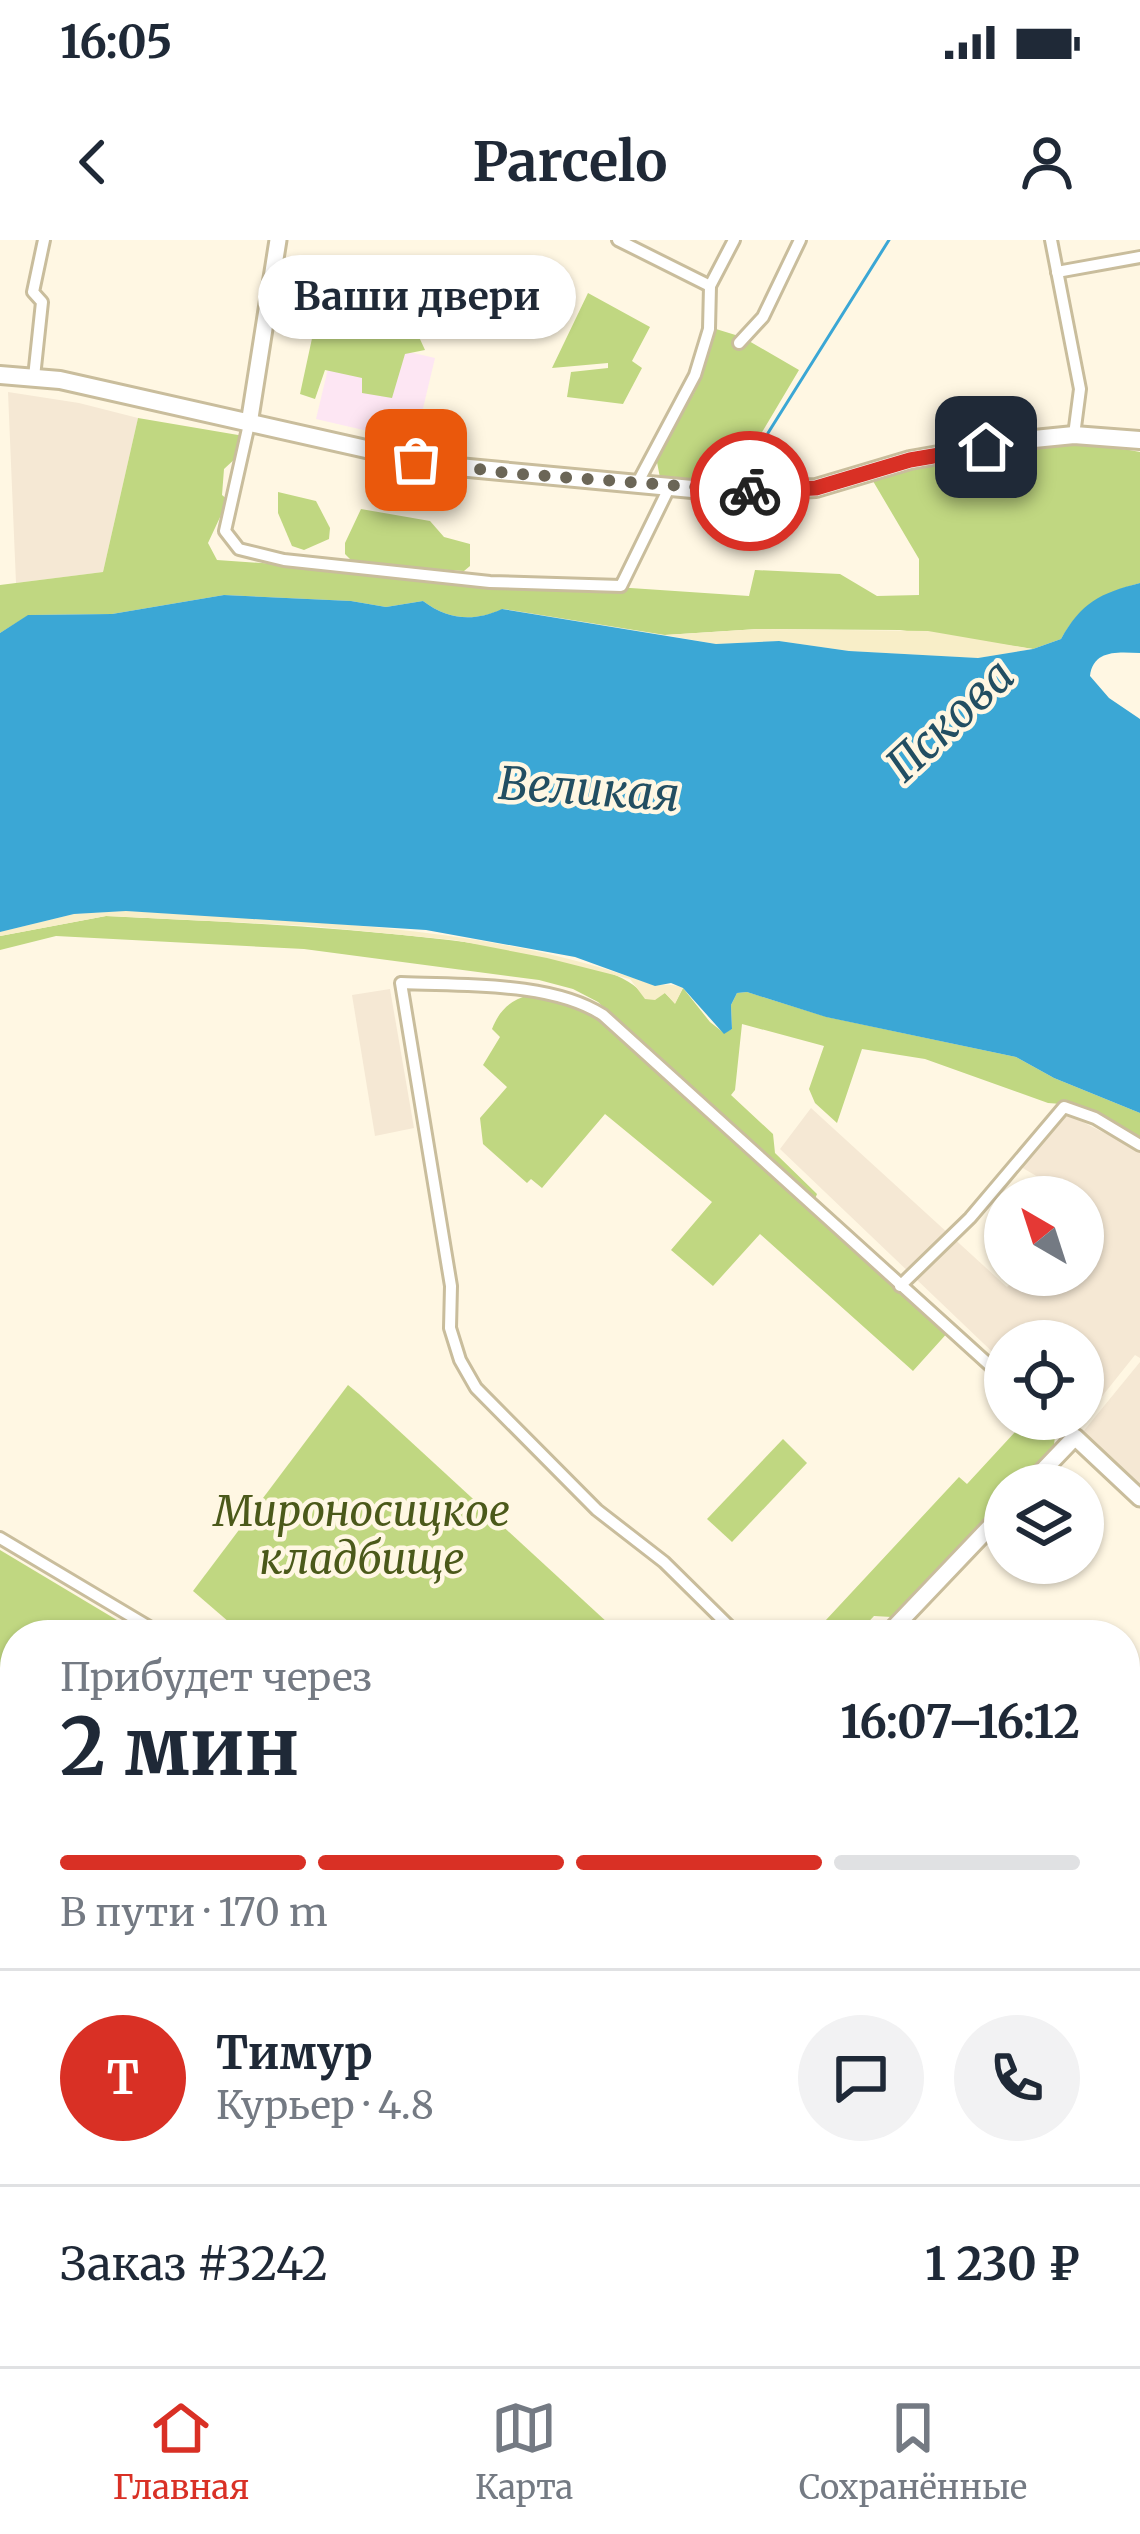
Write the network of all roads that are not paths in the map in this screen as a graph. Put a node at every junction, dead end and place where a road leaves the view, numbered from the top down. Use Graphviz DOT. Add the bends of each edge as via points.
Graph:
graph roads {
  1 [pos="44,240"];
  2 [pos="278,240"];
  3 [pos="734,240"];
  4 [pos="800,240"];
  5 [pos="1051,240"];
  6 [pos="624,241"];
  7 [pos="1140,257"];
  8 [pos="1057,272"];
  9 [pos="710,286"];
  10 [pos="739,343"];
  11 [pos="0,375"];
  12 [pos="34,377"];
  13 [pos="249,424"];
  14 [pos="1074,435"];
  15 [pos="1140,440"];
  16 [pos="637,485"];
  17 [pos="669,488"];
  18 [pos="1140,1145"];
  19 [pos="900,1286"];
  20 [pos="984,1360"];
  21 [pos="1072,1440"];
  22 [pos="1078,1440"];
  23 [pos="1049,1464"];
  24 [pos="1140,1498"];
  25 [pos="984,1533"];
  26 [pos="0,1538"];
  27 [pos="138,1620"];
  28 [pos="723,1620"];
  29 [pos="901,1620"];
  1 -- 12 [label="street" via="33,292 42,302"];
  2 -- 13 [label="main road"];
  3 -- 9 [label="street"];
  4 -- 10 [label="street" via="763,316"];
  5 -- 8 [label="street"];
  6 -- 9 [label="street"];
  7 -- 8 [label="street"];
  8 -- 14 [label="street" via="1080,389"];
  9 -- 16 [label="street" via="704,353"];
  11 -- 12 [label="main road"];
  12 -- 13 [label="main road"];
  13 -- 16 [label="main road" via="437,465"];
  13 -- 17 [label="street" via="225,531 232,544 284,560 490,582 622,586"];
  14 -- 15 [label="main road"];
  14 -- 17 [label="main road" via="910,460 816,488"];
  16 -- 17 [label="main road"];
  18 -- 19 [label="street" via="1064,1107"];
  19 -- 20 [label="street"];
  19 -- 28 [label="street" via="592,1008 543,993 400,983 460,1360 476,1388 597,1510"];
  21 -- 23 [label="main road"];
  22 -- 24 [label="main road"];
  25 -- 29 [label="main road"];
  26 -- 27 [label="street"];
}
